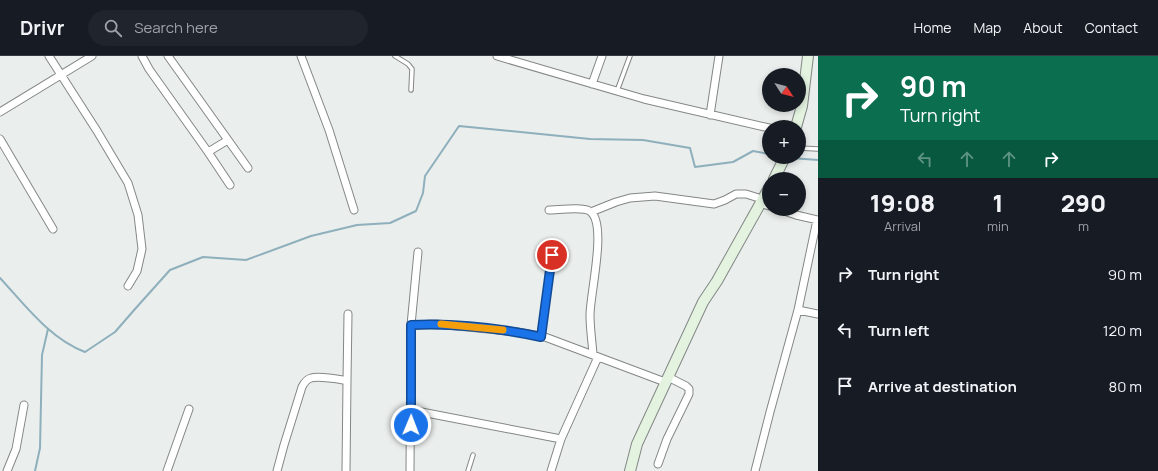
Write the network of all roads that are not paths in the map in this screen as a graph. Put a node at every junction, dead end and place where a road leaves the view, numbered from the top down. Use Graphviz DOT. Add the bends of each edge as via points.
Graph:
graph roads {
  1 [pos="49,56"];
  2 [pos="92,56"];
  3 [pos="142,56"];
  4 [pos="168,56"];
  5 [pos="395,56"];
  6 [pos="497,56"];
  7 [pos="602,56"];
  8 [pos="630,56"];
  9 [pos="719,56"];
  10 [pos="808,56"];
  11 [pos="304,57"];
  12 [pos="60,74"];
  13 [pos="592,84"];
  14 [pos="411,90"];
  15 [pos="617,91"];
  16 [pos="0,112"];
  17 [pos="710,115"];
  18 [pos="798,120"];
  19 [pos="762,126"];
  20 [pos="0,139"];
  21 [pos="228,140"];
  22 [pos="806,148"];
  23 [pos="818,149"];
  24 [pos="208,152"];
  25 [pos="248,168"];
  26 [pos="230,185"];
  27 [pos="762,202"];
  28 [pos="762,206"];
  29 [pos="354,210"];
  30 [pos="549,210"];
  31 [pos="591,212"];
  32 [pos="800,216"];
  33 [pos="817,220"];
  34 [pos="53,229"];
  35 [pos="418,252"];
  36 [pos="552,255"];
  37 [pos="128,286"];
  38 [pos="798,310"];
  39 [pos="348,314"];
  40 [pos="818,314"];
  41 [pos="411,325"];
  42 [pos="541,337"];
  43 [pos="596,356"];
  44 [pos="667,380"];
  45 [pos="347,381"];
  46 [pos="24,405"];
  47 [pos="189,409"];
  48 [pos="411,410"];
  49 [pos="561,439"];
  50 [pos="473,455"];
  51 [pos="658,464"];
  52 [pos="7,471"];
  53 [pos="167,471"];
  54 [pos="277,471"];
  55 [pos="346,471"];
  56 [pos="410,471"];
  57 [pos="468,471"];
  58 [pos="551,471"];
  59 [pos="630,471"];
  60 [pos="755,471"];
  1 -- 12 [label="street"];
  2 -- 12 [label="street"];
  3 -- 24 [label="street"];
  4 -- 21 [label="street"];
  5 -- 14 [label="lane" via="412,69"];
  6 -- 13 [label="street"];
  7 -- 13 [label="street"];
  8 -- 15 [label="lane"];
  9 -- 17 [label="street"];
  10 -- 18 [label="street"];
  11 -- 29 [label="street"];
  12 -- 16 [label="street"];
  12 -- 37 [label="street" via="128,183 138,215 142,249 138,271"];
  13 -- 15 [label="street"];
  15 -- 17 [label="street"];
  17 -- 19 [label="street"];
  20 -- 34 [label="street"];
  21 -- 24 [label="street"];
  21 -- 25 [label="street"];
  22 -- 23 [label="lane"];
  24 -- 26 [label="street"];
  27 -- 31 [label="street" via="746,194 736,194 714,204 655,196 630,198"];
  28 -- 44 [label="street" via="703,302"];
  30 -- 31 [label="street" via="584,209"];
  31 -- 43 [label="street" via="596,220 598,255 590,314"];
  32 -- 33 [label="street"];
  33 -- 38 [label="street"];
  35 -- 41 [label="street"];
  36 -- 42 [label="lane"];
  38 -- 40 [label="street"];
  38 -- 60 [label="street"];
  39 -- 45 [label="street"];
  41 -- 42 [label="street" via="437,324"];
  41 -- 48 [label="street"];
  42 -- 43 [label="street"];
  43 -- 44 [label="street"];
  43 -- 49 [label="street"];
  44 -- 51 [label="street" via="686,386 689,394 667,438"];
  44 -- 59 [label="street" via="637,444"];
  45 -- 54 [label="street" via="340,378 311,378 306,381"];
  45 -- 55 [label="street"];
  46 -- 52 [label="street" via="16,449"];
  47 -- 53 [label="street"];
  48 -- 49 [label="street"];
  48 -- 56 [label="street"];
  49 -- 58 [label="street"];
  50 -- 57 [label="lane"];
}
